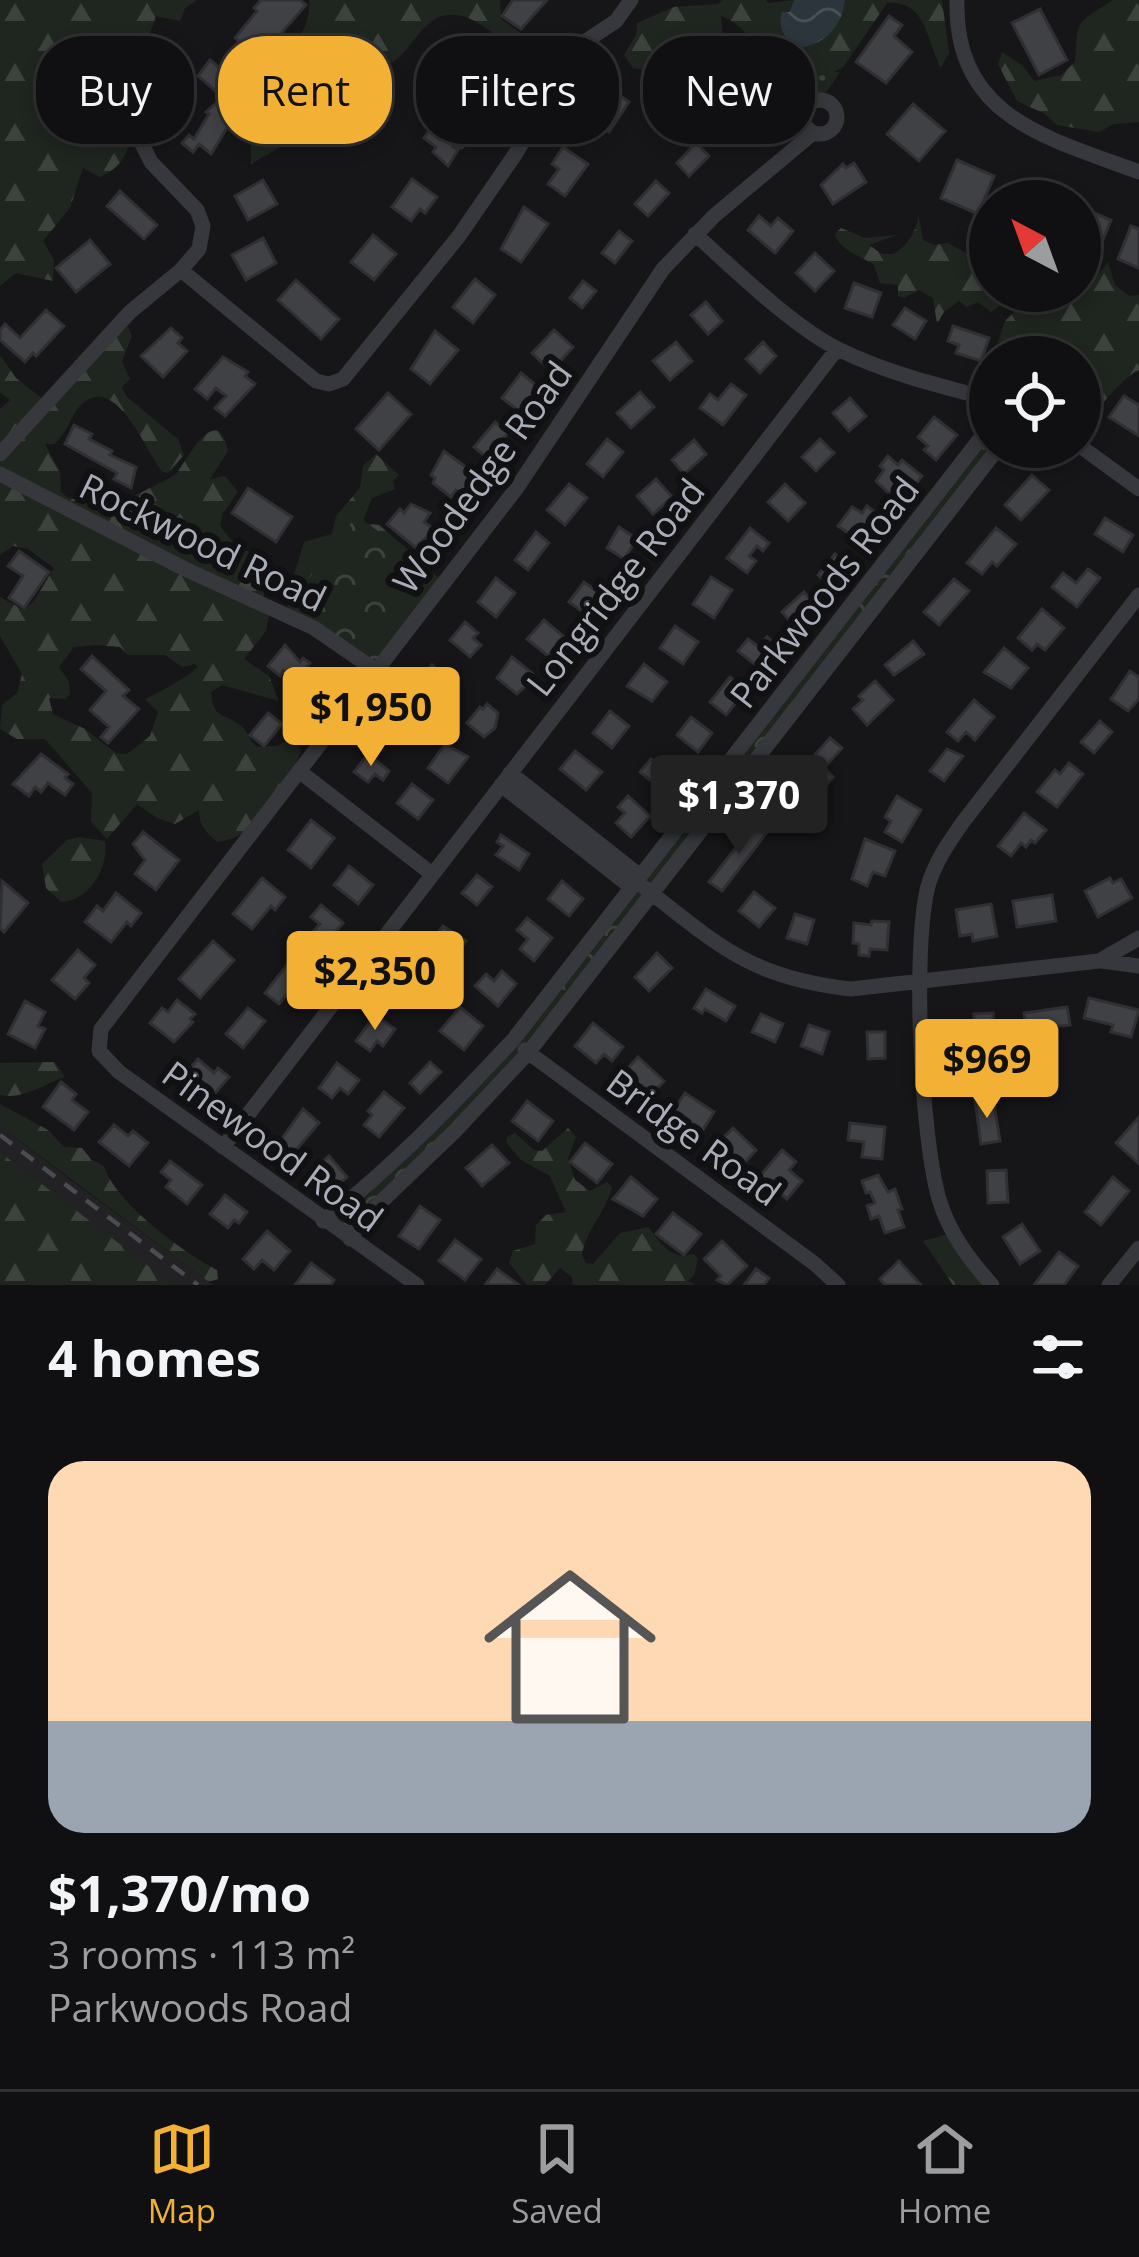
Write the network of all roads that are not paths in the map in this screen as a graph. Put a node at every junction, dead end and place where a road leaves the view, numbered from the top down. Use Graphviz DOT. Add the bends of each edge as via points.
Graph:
graph roads {
  1 [pos="957,0"];
  2 [pos="627,7"];
  3 [pos="142,144"];
  4 [pos="800,144"];
  5 [pos="1139,172"];
  6 [pos="695,234"];
  7 [pos="181,270"];
  8 [pos="837,349"];
  9 [pos="969,394"];
  10 [pos="969,453"];
  11 [pos="0,454"];
  12 [pos="1101,462"];
  13 [pos="983,468"];
  14 [pos="0,474"];
  15 [pos="1139,490"];
  16 [pos="1139,595"];
  17 [pos="375,670"];
  18 [pos="298,771"];
  19 [pos="506,779"];
  20 [pos="432,874"];
  21 [pos="638,882"];
  22 [pos="653,893"];
  23 [pos="1139,938"];
  24 [pos="1100,961"];
  25 [pos="1139,966"];
  26 [pos="921,983"];
  27 [pos="513,1040"];
  28 [pos="99,1051"];
  29 [pos="528,1052"];
  30 [pos="223,1148"];
  31 [pos="323,1221"];
  32 [pos="350,1239"];
  33 [pos="1139,1248"];
  34 [pos="417,1285"];
  35 [pos="838,1285"];
  36 [pos="992,1285"];
  37 [pos="1109,1285"];
  1 -- 5 [label="street" via="964,60 998,107 1028,130"];
  2 -- 7 [label="street" via="580,45 459,236 340,381 316,380"];
  3 -- 7 [label="street" via="203,226 197,253"];
  4 -- 6 [label="street, Woodedge Road"];
  6 -- 8 [label="street"];
  6 -- 17 [label="street, Woodedge Road" via="663,269 516,489"];
  7 -- 11 [label="street" via="130,311"];
  8 -- 9 [label="street"];
  8 -- 19 [label="street, Longridge Road"];
  10 -- 21 [label="street, Parkwoods Road"];
  12 -- 15 [label="street"];
  13 -- 22 [label="street, Parkwoods Road"];
  14 -- 17 [label="street, Rockwood Road" via="314,628"];
  16 -- 26 [label="street" via="942,852 925,904"];
  17 -- 18 [label="street, Woodedge Road"];
  18 -- 20 [label="street"];
  18 -- 28 [label="street, Woodedge Road" via="106,1020"];
  19 -- 20 [label="street, Longridge Road"];
  19 -- 21 [label="street" via="626,883"];
  20 -- 30 [label="street, Longridge Road"];
  21 -- 22 [label="street"];
  21 -- 27 [label="street, Parkwoods Road"];
  22 -- 26 [label="street" via="712,942 771,974 851,989"];
  22 -- 29 [label="street, Parkwoods Road"];
  23 -- 24 [label="street"];
  24 -- 25 [label="street"];
  24 -- 26 [label="street"];
  26 -- 36 [label="street" via="934,1177 952,1233"];
  27 -- 29 [label="street, Bridge Road"];
  27 -- 31 [label="street, Parkwoods Road" via="441,1117"];
  28 -- 30 [label="street, Pinewood Road"];
  29 -- 32 [label="street, Parkwoods Road"];
  29 -- 35 [label="street, Bridge Road"];
  30 -- 31 [label="street, Pinewood Road"];
  31 -- 32 [label="street, Pinewood Road"];
  32 -- 34 [label="street, Pinewood Road"];
  33 -- 37 [label="street"];
}
